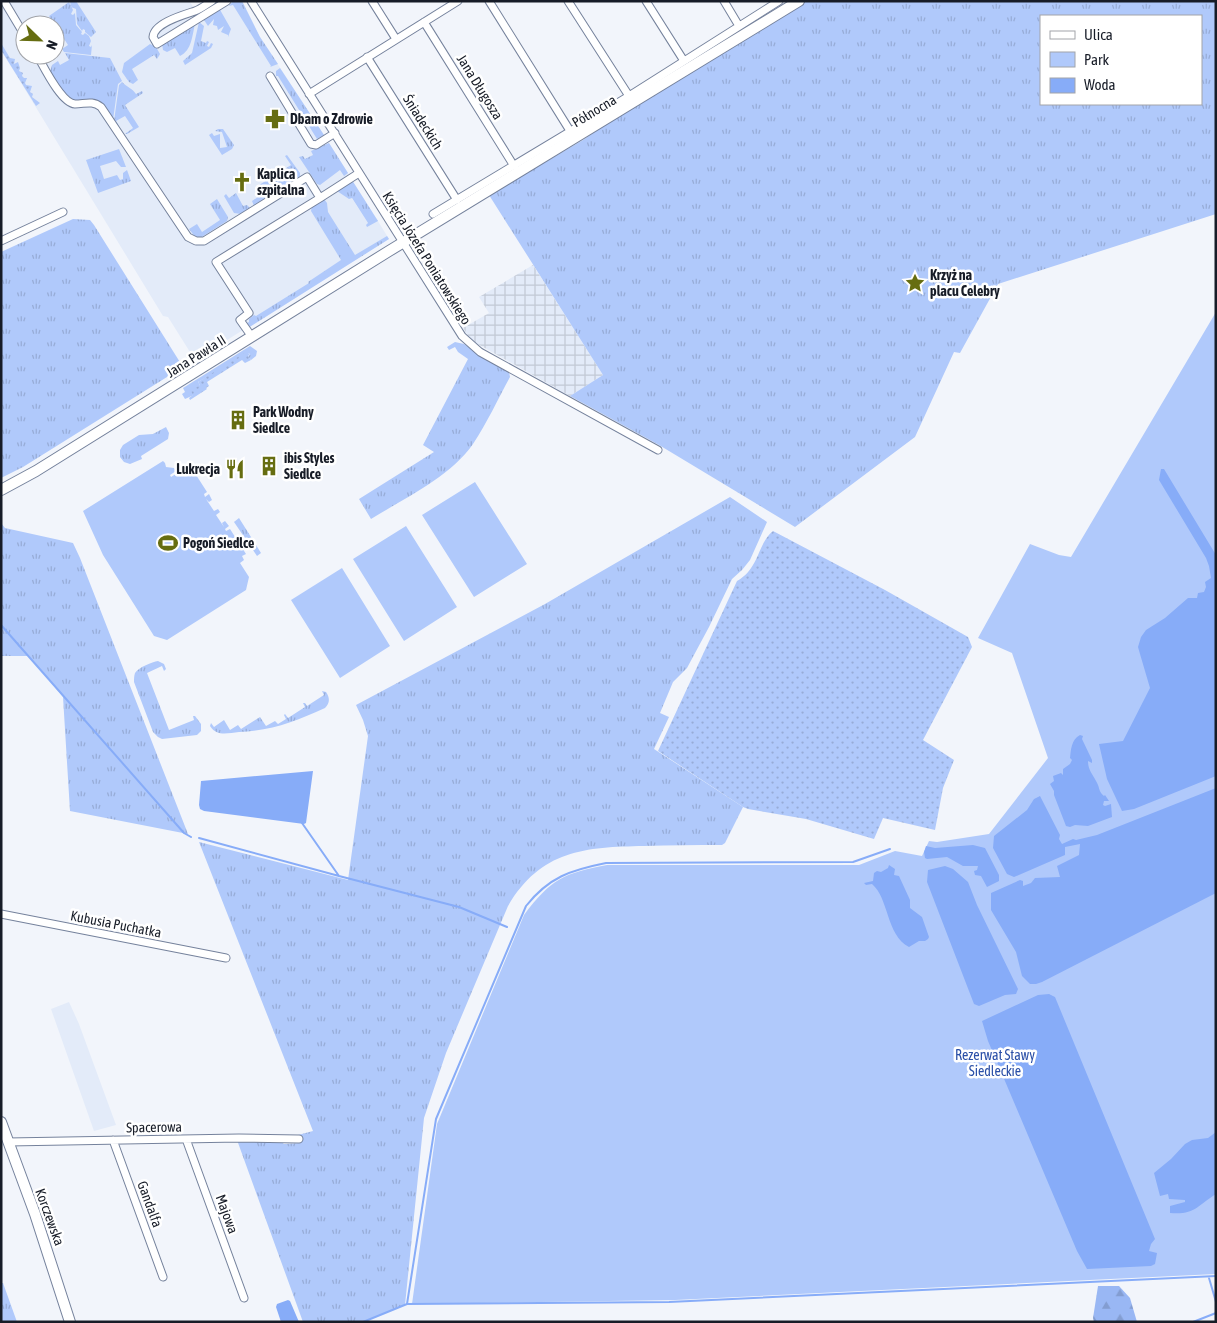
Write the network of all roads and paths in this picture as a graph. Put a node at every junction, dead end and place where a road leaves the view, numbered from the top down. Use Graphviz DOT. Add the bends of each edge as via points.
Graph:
graph roads {
  1 [pos="4,1"];
  2 [pos="212,1"];
  3 [pos="227,1"];
  4 [pos="251,1"];
  5 [pos="372,1"];
  6 [pos="458,1"];
  7 [pos="489,1"];
  8 [pos="568,1"];
  9 [pos="646,1"];
  10 [pos="724,1"];
  11 [pos="779,1"];
  12 [pos="799,1"];
  13 [pos="15,19"];
  14 [pos="424,22"];
  15 [pos="739,26"];
  16 [pos="396,39"];
  17 [pos="367,57"];
  18 [pos="684,61"];
  19 [pos="43,65"];
  20 [pos="270,76"];
  21 [pos="309,94"];
  22 [pos="629,96"];
  23 [pos="334,134"];
  24 [pos="573,135"];
  25 [pos="514,166"];
  26 [pos="359,173"];
  27 [pos="320,198"];
  28 [pos="457,200"];
  29 [pos="63,212"];
  30 [pos="433,214"];
  31 [pos="1,241"];
  32 [pos="403,243"];
  33 [pos="252,337"];
  34 [pos="658,450"];
  35 [pos="1,490"];
  36 [pos="1,914"];
  37 [pos="226,958"];
  38 [pos="1,1122"];
  39 [pos="5,1138"];
  40 [pos="186,1139"];
  41 [pos="299,1139"];
  42 [pos="113,1140"];
  43 [pos="163,1277"];
  44 [pos="244,1298"];
  45 [pos="70,1322"];
  1 -- 13 [label="street"];
  2 -- 3 [label="street" via="156,29 153,37 157,44"];
  4 -- 21 [label="street, Księcia Józefa Poniatowskiego"];
  5 -- 16 [label="street"];
  6 -- 14 [label="street"];
  7 -- 24 [label="street"];
  8 -- 22 [label="street"];
  9 -- 18 [label="street"];
  10 -- 15 [label="street"];
  11 -- 15 [label="street, Północna"];
  12 -- 24 [label="main road, Północna"];
  14 -- 16 [label="street"];
  14 -- 25 [label="street, Jana Długosza"];
  15 -- 18 [label="street, Północna"];
  16 -- 17 [label="street"];
  17 -- 21 [label="street"];
  17 -- 28 [label="street, Śniadeckich"];
  18 -- 22 [label="street, Północna"];
  19 -- 27 [label="street" via="66,101 96,103 101,107 192,240 204,241 306,177"];
  20 -- 23 [label="street" via="311,144 316,145"];
  21 -- 23 [label="street, Księcia Józefa Poniatowskiego"];
  22 -- 24 [label="street, Północna"];
  23 -- 26 [label="street, Księcia Józefa Poniatowskiego"];
  24 -- 25 [label="street, Północna"];
  24 -- 32 [label="main road, Północna"];
  25 -- 28 [label="street, Północna"];
  26 -- 27 [label="street"];
  26 -- 32 [label="street, Księcia Józefa Poniatowskiego"];
  27 -- 33 [label="street" via="216,262 249,313 240,320"];
  28 -- 30 [label="street, Północna"];
  29 -- 31 [label="street"];
  32 -- 33 [label="main road, Jana Pawła II"];
  32 -- 34 [label="street, Księcia Józefa Poniatowskiego" via="462,336 472,346"];
  33 -- 35 [label="main road, Jana Pawła II"];
  36 -- 37 [label="street, Kubusia Puchatka"];
  38 -- 39 [label="main road, Korczewska"];
  39 -- 42 [label="street, Spacerowa"];
  39 -- 45 [label="main road, Korczewska" via="36,1217"];
  40 -- 41 [label="street, Spacerowa"];
  40 -- 42 [label="street, Spacerowa"];
  40 -- 44 [label="street, Majowa"];
  42 -- 43 [label="street, Gandalfa"];
}
